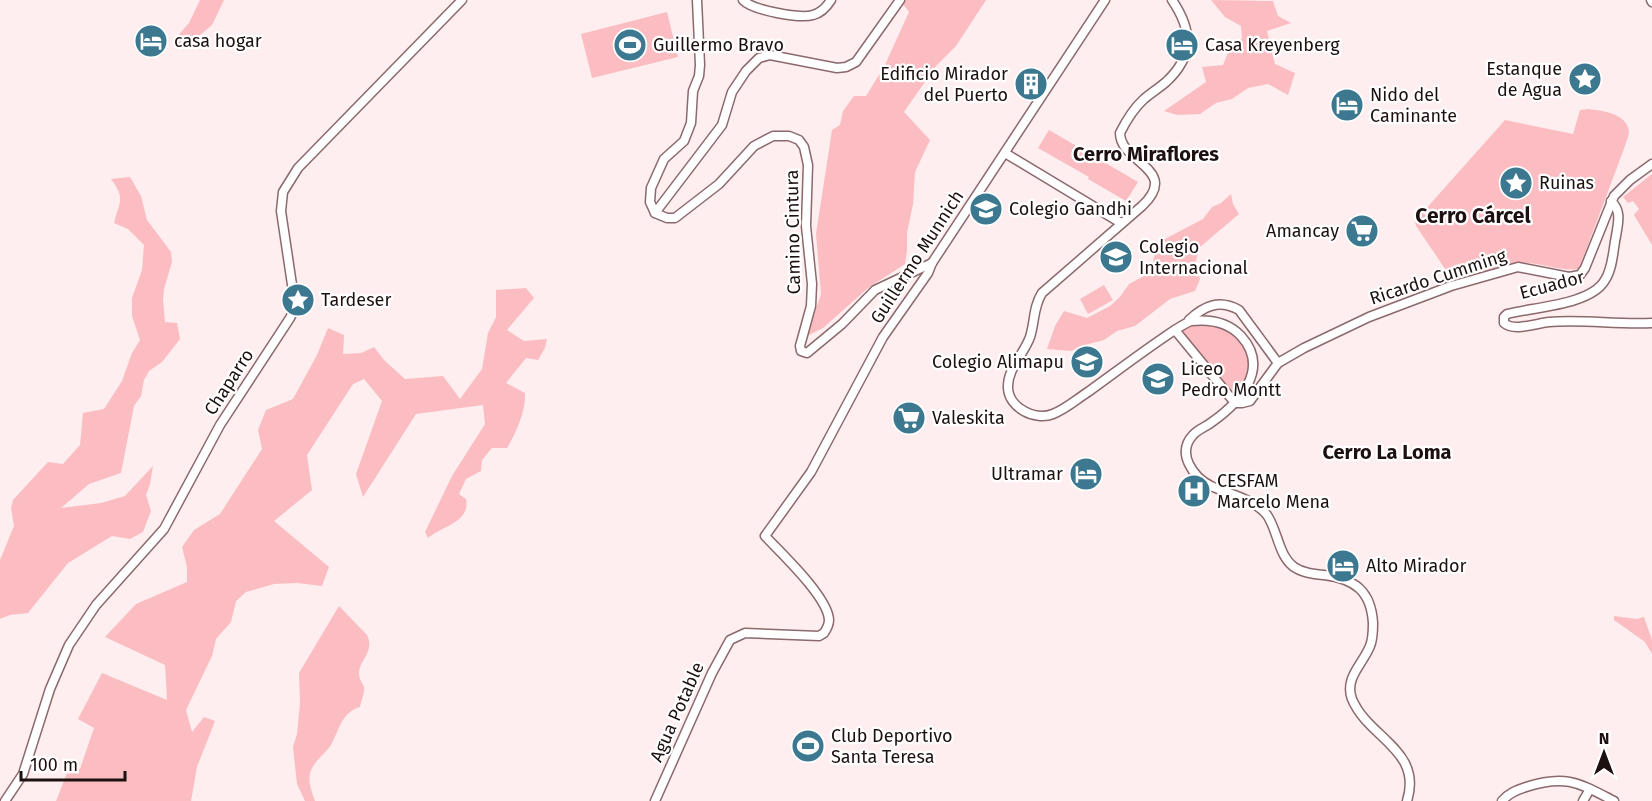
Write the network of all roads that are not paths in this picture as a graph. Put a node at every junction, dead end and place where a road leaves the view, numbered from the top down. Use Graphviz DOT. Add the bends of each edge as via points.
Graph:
graph roads {
  1 [pos="462,0"];
  2 [pos="697,0"];
  3 [pos="743,0"];
  4 [pos="831,0"];
  5 [pos="900,0"];
  6 [pos="1105,0"];
  7 [pos="1172,0"];
  8 [pos="1005,153"];
  9 [pos="1652,164"];
  10 [pos="1611,201"];
  11 [pos="655,213"];
  12 [pos="1121,223"];
  13 [pos="932,263"];
  14 [pos="1186,323"];
  15 [pos="1652,323"];
  16 [pos="1175,330"];
  17 [pos="1278,363"];
  18 [pos="1235,403"];
  19 [pos="733,638"];
  20 [pos="1590,789"];
  21 [pos="5,801"];
  22 [pos="655,801"];
  23 [pos="1407,801"];
  24 [pos="1502,801"];
  25 [pos="1583,801"];
  26 [pos="1614,801"];
  1 -- 21 [label="main road, Chaparro" via="298,168 283,192 281,211 293,312 220,425 164,529 96,605 69,645 50,689 23,774"];
  2 -- 11 [label="main road" via="700,64 691,123 684,141 664,159 651,188 650,202"];
  3 -- 4 [label="main road" via="754,7 805,16 820,12"];
  5 -- 11 [label="main road" via="856,62 846,68 770,55 755,61 732,92 722,125"];
  6 -- 8 [label="main road, Guillermo Munnich"];
  7 -- 12 [label="main road" via="1187,31 1187,53 1175,72 1135,110 1120,133 1122,145 1149,170 1155,184 1147,201"];
  8 -- 12 [label="main road"];
  8 -- 13 [label="main road, Guillermo Munnich"];
  9 -- 10 [label="main road, Ricardo Cumming"];
  10 -- 15 [label="main road, Ecuador" via="1617,208 1618,223 1610,270 1602,285 1585,297 1508,314 1504,323 1517,327 1559,322"];
  10 -- 17 [label="main road, Ricardo Cumming" via="1580,275 1569,277 1524,267 1503,270 1369,317"];
  11 -- 13 [label="main road, Camino Cintura" via="675,218 719,184 754,146 773,136 799,140 808,165 806,226 812,284 811,306 800,346 807,353 875,290"];
  12 -- 16 [label="main road" via="1037,300 1030,337 1010,373 1009,395 1027,412 1052,415"];
  13 -- 19 [label="main road, Guillermo Munnich" via="884,337 811,472 765,536 818,596 829,620 824,633 745,633"];
  14 -- 16 [label="main road"];
  14 -- 17 [label="main road" via="1204,308 1221,305 1239,310"];
  14 -- 18 [label="main road" via="1219,323 1246,344 1252,373"];
  16 -- 18 [label="main road"];
  17 -- 18 [label="main road, Ricardo Cumming" via="1250,400"];
  18 -- 23 [label="main road" via="1194,434 1186,447 1187,462 1199,479 1266,514 1295,567 1360,587 1371,611 1372,638 1350,691 1364,718 1404,760 1410,783"];
  19 -- 22 [label="main road, Agua Potable" via="711,673"];
  20 -- 24 [label="main road" via="1571,781 1548,781 1515,791"];
  20 -- 25 [label="main road"];
  20 -- 26 [label="main road"];
}
